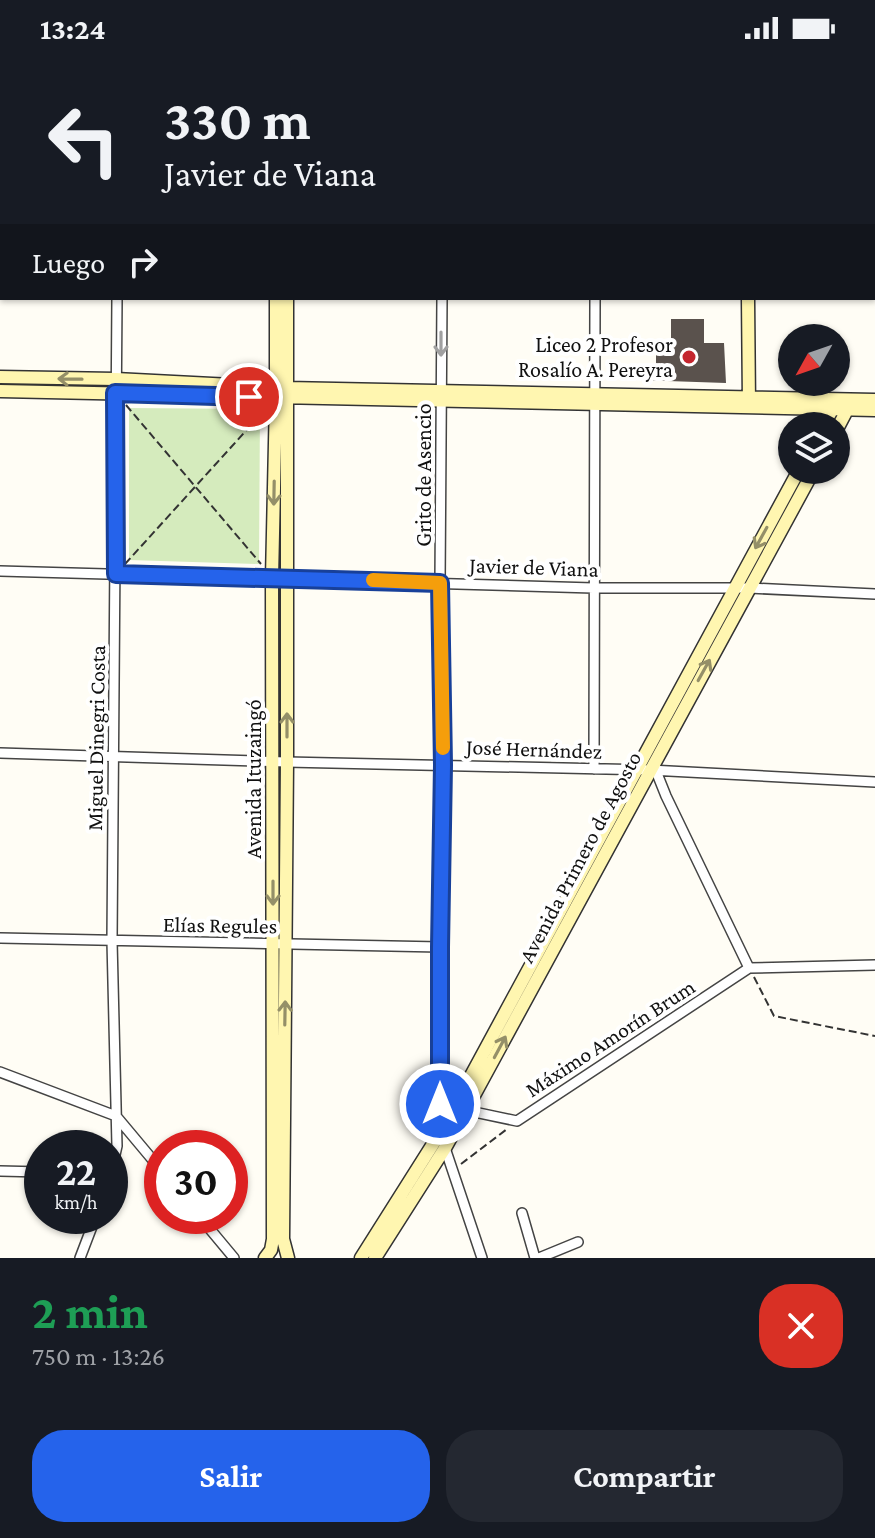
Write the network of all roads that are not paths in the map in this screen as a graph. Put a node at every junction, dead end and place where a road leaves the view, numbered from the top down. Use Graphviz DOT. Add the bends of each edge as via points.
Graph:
graph roads {
  1 [pos="117,300"];
  2 [pos="276,300"];
  3 [pos="287,300"];
  4 [pos="442,300"];
  5 [pos="595,300"];
  6 [pos="748,300"];
  7 [pos="0,377"];
  8 [pos="116,386"];
  9 [pos="0,391"];
  10 [pos="282,393"];
  11 [pos="441,396"];
  12 [pos="596,400"];
  13 [pos="875,400"];
  14 [pos="749,403"];
  15 [pos="832,405"];
  16 [pos="848,405"];
  17 [pos="875,410"];
  18 [pos="829,412"];
  19 [pos="845,412"];
  20 [pos="791,484"];
  21 [pos="806,484"];
  22 [pos="0,571"];
  23 [pos="116,574"];
  24 [pos="279,578"];
  25 [pos="440,583"];
  26 [pos="593,588"];
  27 [pos="734,588"];
  28 [pos="749,588"];
  29 [pos="875,594"];
  30 [pos="0,753"];
  31 [pos="115,756"];
  32 [pos="280,762"];
  33 [pos="443,765"];
  34 [pos="594,769"];
  35 [pos="648,770"];
  36 [pos="875,782"];
  37 [pos="0,938"];
  38 [pos="112,941"];
  39 [pos="279,945"];
  40 [pos="440,947"];
  41 [pos="875,963"];
  42 [pos="749,968"];
  43 [pos="0,1072"];
  44 [pos="440,1104"];
  45 [pos="460,1109"];
  46 [pos="116,1116"];
  47 [pos="116,1130"];
  48 [pos="440,1133"];
  49 [pos="445,1148"];
  50 [pos="144,1149"];
  51 [pos="0,1171"];
  52 [pos="24,1172"];
  53 [pos="522,1213"];
  54 [pos="89,1234"];
  55 [pos="214,1234"];
  56 [pos="578,1242"];
  57 [pos="80,1258"];
  58 [pos="234,1258"];
  59 [pos="265,1258"];
  60 [pos="288,1258"];
  61 [pos="361,1258"];
  62 [pos="375,1258"];
  63 [pos="482,1258"];
  64 [pos="537,1258"];
  1 -- 8 [label="street, Miguel Dinegri Costa"];
  2 -- 10 [label="street, Avenida Ituzaingó"];
  3 -- 10 [label="street, Avenida Ituzaingó"];
  4 -- 11 [label="street, Grito de Asencio, one-way"];
  5 -- 12 [label="street"];
  6 -- 14 [label="street"];
  8 -- 7 [label="street, one-way"];
  8 -- 9 [label="street"];
  8 -- 10 [label="street"];
  8 -- 23 [label="street, Miguel Dinegri Costa"];
  10 -- 11 [label="street"];
  10 -- 24 [label="street, Avenida Ituzaingó"];
  11 -- 12 [label="street"];
  11 -- 25 [label="street, Grito de Asencio"];
  12 -- 14 [label="street"];
  12 -- 26 [label="street"];
  13 -- 16 [label="street"];
  14 -- 15 [label="street"];
  15 -- 16 [label="street"];
  15 -- 18 [label="street"];
  16 -- 17 [label="street"];
  16 -- 19 [label="street"];
  20 -- 27 [label="street, Avenida Primero de Agosto, one-way"];
  21 -- 28 [label="street, Avenida Primero de Agosto"];
  22 -- 23 [label="street, Javier de Viana"];
  23 -- 24 [label="street, Javier de Viana"];
  23 -- 31 [label="street, Miguel Dinegri Costa"];
  24 -- 25 [label="street, Javier de Viana"];
  24 -- 32 [label="street, Avenida Ituzaingó"];
  25 -- 26 [label="street, Javier de Viana"];
  25 -- 33 [label="street, Grito de Asencio"];
  26 -- 27 [label="street, Javier de Viana"];
  26 -- 34 [label="street"];
  27 -- 28 [label="street, Javier de Viana"];
  27 -- 35 [label="street, Avenida Primero de Agosto"];
  28 -- 29 [label="street, Javier de Viana"];
  35 -- 28 [label="street, Avenida Primero de Agosto, one-way"];
  30 -- 31 [label="street, José Hernández"];
  31 -- 32 [label="street, José Hernández"];
  31 -- 38 [label="street, Miguel Dinegri Costa"];
  32 -- 33 [label="street, José Hernández"];
  32 -- 39 [label="street, Avenida Ituzaingó"];
  33 -- 34 [label="street, José Hernández"];
  33 -- 40 [label="street, Grito de Asencio"];
  34 -- 35 [label="street, José Hernández"];
  35 -- 36 [label="street, José Hernández"];
  35 -- 42 [label="street" via="666,796"];
  35 -- 45 [label="street, Avenida Primero de Agosto"];
  37 -- 38 [label="street, Elías Regules"];
  38 -- 39 [label="street, Elías Regules"];
  38 -- 46 [label="street, Miguel Dinegri Costa"];
  39 -- 40 [label="street, Elías Regules"];
  39 -- 59 [label="street, Avenida Ituzaingó" via="273,1239"];
  60 -- 39 [label="street, Avenida Ituzaingó, one-way" via="283,1239"];
  40 -- 44 [label="street, Grito de Asencio"];
  41 -- 42 [label="street"];
  42 -- 45 [label="street, Máximo Amorín Brum" via="517,1121"];
  43 -- 46 [label="street"];
  44 -- 45 [label="street, Máximo Amorín Brum"];
  44 -- 48 [label="street, Grito de Asencio"];
  45 -- 48 [label="street, Avenida Primero de Agosto"];
  45 -- 49 [label="street, Avenida Primero de Agosto"];
  46 -- 47 [label="street, Miguel Dinegri Costa"];
  46 -- 50 [label="street"];
  48 -- 49 [label="street, Grito de Asencio"];
  48 -- 61 [label="street, Avenida Primero de Agosto"];
  49 -- 62 [label="street, Avenida Primero de Agosto"];
  49 -- 63 [label="street, Grito de Asencio"];
  51 -- 52 [label="street"];
  53 -- 64 [label="street"];
  54 -- 57 [label="street"];
  55 -- 58 [label="street"];
  56 -- 64 [label="street"];
}
